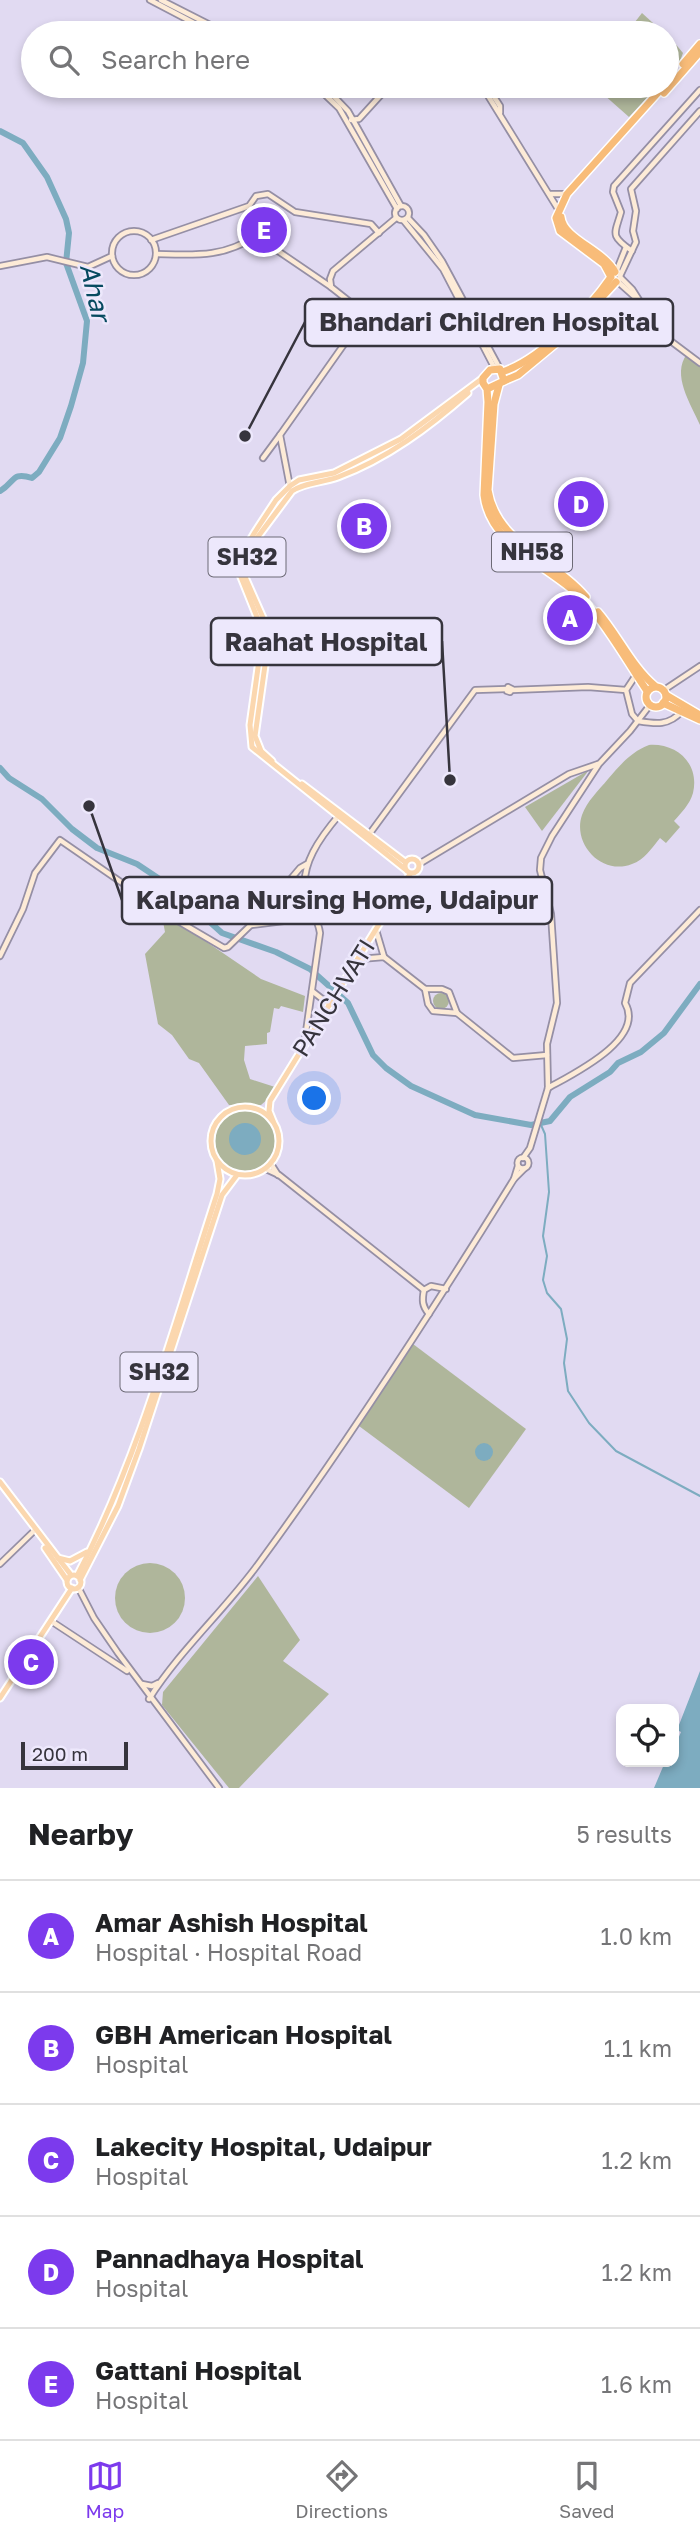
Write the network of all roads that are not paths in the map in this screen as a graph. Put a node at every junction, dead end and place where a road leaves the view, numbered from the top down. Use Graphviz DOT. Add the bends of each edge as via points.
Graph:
graph roads {
  1 [pos="150,0"];
  2 [pos="160,0"];
  3 [pos="190,21"];
  4 [pos="202,21"];
  5 [pos="700,44"];
  6 [pos="700,52"];
  7 [pos="679,68"];
  8 [pos="679,75"];
  9 [pos="700,90"];
  10 [pos="330,98"];
  11 [pos="337,98"];
  12 [pos="377,98"];
  13 [pos="491,98"];
  14 [pos="653,98"];
  15 [pos="659,98"];
  16 [pos="700,111"];
  17 [pos="350,120"];
  18 [pos="549,194"];
  19 [pos="567,194"];
  20 [pos="399,208"];
  21 [pos="558,209"];
  22 [pos="396,218"];
  23 [pos="406,219"];
  24 [pos="379,233"];
  25 [pos="151,240"];
  26 [pos="626,247"];
  27 [pos="632,251"];
  28 [pos="156,254"];
  29 [pos="112,256"];
  30 [pos="0,266"];
  31 [pos="616,276"];
  32 [pos="331,287"];
  33 [pos="700,363"];
  34 [pos="499,370"];
  35 [pos="501,383"];
  36 [pos="484,384"];
  37 [pos="280,435"];
  38 [pos="263,458"];
  39 [pos="291,489"];
  40 [pos="700,666"];
  41 [pos="636,675"];
  42 [pos="655,686"];
  43 [pos="626,690"];
  44 [pos="647,691"];
  45 [pos="665,692"];
  46 [pos="663,703"];
  47 [pos="650,705"];
  48 [pos="682,711"];
  49 [pos="700,718"];
  50 [pos="638,721"];
  51 [pos="599,764"];
  52 [pos="339,815"];
  53 [pos="368,836"];
  54 [pos="307,864"];
  55 [pos="419,864"];
  56 [pos="405,865"];
  57 [pos="410,874"];
  58 [pos="700,909"];
  59 [pos="318,918"];
  60 [pos="250,925"];
  61 [pos="378,927"];
  62 [pos="0,956"];
  63 [pos="384,957"];
  64 [pos="360,959"];
  65 [pos="425,989"];
  66 [pos="312,990"];
  67 [pos="330,1004"];
  68 [pos="457,1013"];
  69 [pos="303,1050"];
  70 [pos="547,1055"];
  71 [pos="548,1088"];
  72 [pos="271,1101"];
  73 [pos="252,1107"];
  74 [pos="273,1121"];
  75 [pos="526,1159"];
  76 [pos="217,1161"];
  77 [pos="269,1166"];
  78 [pos="518,1166"];
  79 [pos="524,1169"];
  80 [pos="237,1175"];
  81 [pos="514,1179"];
  82 [pos="446,1289"];
  83 [pos="424,1290"];
  84 [pos="429,1314"];
  85 [pos="0,1484"];
  86 [pos="34,1531"];
  87 [pos="93,1545"];
  88 [pos="54,1558"];
  89 [pos="0,1564"];
  90 [pos="73,1583"];
  91 [pos="51,1620"];
  92 [pos="114,1650"];
  93 [pos="107,1657"];
  94 [pos="127,1671"];
  95 [pos="138,1682"];
  96 [pos="158,1683"];
  97 [pos="148,1695"];
  98 [pos="0,1698"];
  99 [pos="160,1710"];
  100 [pos="218,1788"];
  1 -- 3 [label="street"];
  2 -- 4 [label="street"];
  5 -- 7 [label="highway"];
  6 -- 8 [label="highway"];
  9 -- 26 [label="street" via="614,186 621,212 614,231"];
  10 -- 17 [label="street"];
  11 -- 17 [label="street"];
  12 -- 17 [label="street" via="359,119"];
  13 -- 18 [label="street"];
  14 -- 19 [label="highway"];
  15 -- 31 [label="highway" via="574,192 562,212 565,229 607,261"];
  16 -- 27 [label="street" via="631,189 636,211"];
  17 -- 20 [label="street"];
  18 -- 19 [label="street"];
  18 -- 21 [label="street"];
  19 -- 21 [label="highway"];
  20 -- 22 [label="street"];
  20 -- 23 [label="street" via="408,209"];
  21 -- 31 [label="highway" via="560,232"];
  22 -- 23 [label="street"];
  22 -- 24 [label="street"];
  23 -- 34 [label="street" via="443,269"];
  24 -- 25 [label="street" via="371,224 295,212 268,194 256,195 249,206"];
  24 -- 32 [label="street" via="333,271"];
  25 -- 28 [label="street"];
  25 -- 29 [label="street" via="144,234 127,233 116,241"];
  26 -- 27 [label="street"];
  26 -- 31 [label="street"];
  27 -- 31 [label="street"];
  28 -- 29 [label="street" via="151,267 135,275 120,271"];
  28 -- 32 [label="street" via="222,253 256,236"];
  29 -- 30 [label="street" via="88,267 47,257"];
  31 -- 33 [label="street" via="660,333"];
  31 -- 34 [label="highway" via="581,316 525,361"];
  31 -- 35 [label="highway" via="571,331 518,375"];
  32 -- 37 [label="street" via="364,316"];
  34 -- 35 [label="highway, NH58"];
  34 -- 36 [label="highway" via="490,370"];
  35 -- 36 [label="highway"];
  35 -- 42 [label="highway, NH58" via="494,404 488,490 499,520 510,535 579,589"];
  36 -- 39 [label="main road" via="427,428 338,477"];
  36 -- 41 [label="highway, NH58" via="484,495 492,520 501,534 589,605"];
  37 -- 38 [label="street"];
  37 -- 39 [label="street"];
  39 -- 52 [label="main road, SH32" via="254,542 244,566 269,637 255,736 261,751"];
  40 -- 45 [label="street"];
  41 -- 43 [label="street"];
  41 -- 44 [label="highway, NH58"];
  42 -- 44 [label="highway"];
  42 -- 45 [label="highway, NH58"];
  43 -- 50 [label="street"];
  43 -- 53 [label="street" via="475,690"];
  44 -- 47 [label="highway, NH58"];
  45 -- 46 [label="highway"];
  45 -- 49 [label="highway, NH58"];
  46 -- 47 [label="highway"];
  46 -- 48 [label="highway, NH58"];
  47 -- 50 [label="street"];
  48 -- 49 [label="highway, NH58"];
  48 -- 50 [label="street" via="666,723"];
  50 -- 51 [label="street"];
  51 -- 55 [label="street" via="569,774"];
  51 -- 70 [label="street" via="541,858 551,914 557,1003"];
  52 -- 53 [label="main road, SH32"];
  52 -- 54 [label="street"];
  53 -- 56 [label="main road, SH32"];
  54 -- 59 [label="street" via="306,895"];
  54 -- 60 [label="street"];
  55 -- 56 [label="main road, SH32" via="414,859"];
  55 -- 57 [label="main road, PANCHVATI"];
  56 -- 57 [label="main road, SH32"];
  57 -- 61 [label="main road, PANCHVATI"];
  58 -- 71 [label="street" via="630,983 625,1003 630,1023 625,1033 580,1072"];
  59 -- 60 [label="street"];
  59 -- 61 [label="street" via="371,914"];
  59 -- 66 [label="street"];
  60 -- 62 [label="street" via="228,947 216,945 60,840 35,873"];
  61 -- 63 [label="street"];
  61 -- 64 [label="main road, PANCHVATI"];
  63 -- 64 [label="street"];
  63 -- 65 [label="street"];
  64 -- 67 [label="main road, PANCHVATI"];
  65 -- 68 [label="street" via="449,992"];
  65 -- 68 [label="street" via="433,1011"];
  66 -- 67 [label="street"];
  66 -- 69 [label="street"];
  67 -- 69 [label="main road, PANCHVATI"];
  68 -- 70 [label="street" via="513,1058"];
  69 -- 72 [label="main road, PANCHVATI"];
  70 -- 71 [label="street"];
  71 -- 75 [label="street"];
  72 -- 73 [label="main road, SH32"];
  72 -- 74 [label="main road"];
  73 -- 74 [label="main road"];
  73 -- 76 [label="main road, SH32" via="235,1108 216,1123 211,1144"];
  74 -- 77 [label="main road" via="280,1140"];
  75 -- 78 [label="street" via="519,1159"];
  75 -- 79 [label="street" via="529,1165"];
  76 -- 80 [label="main road"];
  76 -- 87 [label="main road, SH32" via="217,1194 134,1447"];
  77 -- 80 [label="main road"];
  77 -- 83 [label="street"];
  78 -- 79 [label="street"];
  78 -- 81 [label="street"];
  79 -- 81 [label="street"];
  80 -- 90 [label="main road, SH32" via="222,1195 118,1506"];
  81 -- 82 [label="street"];
  82 -- 83 [label="street" via="431,1286"];
  82 -- 84 [label="street"];
  83 -- 84 [label="street" via="422,1300"];
  84 -- 96 [label="street" via="258,1565"];
  85 -- 86 [label="main road"];
  85 -- 88 [label="main road"];
  86 -- 88 [label="main road"];
  86 -- 89 [label="street"];
  87 -- 88 [label="main road" via="77,1559"];
  87 -- 90 [label="main road, SH32"];
  88 -- 90 [label="main road"];
  90 -- 91 [label="main road, SH32"];
  90 -- 92 [label="street"];
  91 -- 93 [label="street"];
  91 -- 98 [label="main road, SH32"];
  92 -- 93 [label="street"];
  92 -- 94 [label="street"];
  92 -- 95 [label="street"];
  93 -- 94 [label="street"];
  94 -- 97 [label="street"];
  95 -- 96 [label="street" via="145,1686"];
  95 -- 97 [label="street"];
  96 -- 97 [label="street"];
  96 -- 99 [label="street"];
  97 -- 99 [label="street"];
  97 -- 100 [label="street"];
  99 -- 100 [label="street"];
}
